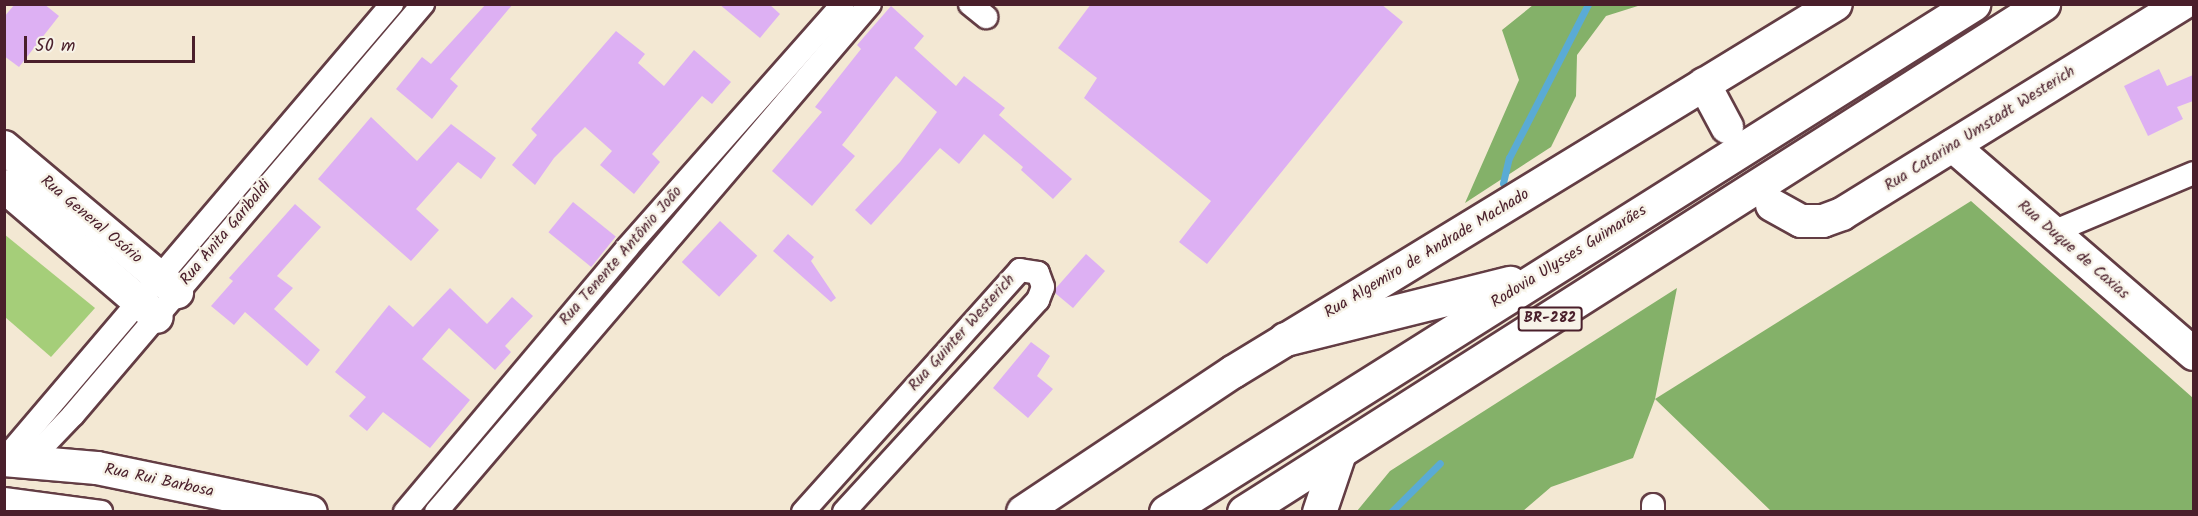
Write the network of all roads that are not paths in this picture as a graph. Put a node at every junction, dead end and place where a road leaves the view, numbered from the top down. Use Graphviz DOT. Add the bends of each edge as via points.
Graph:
graph roads {
  1 [pos="392,4"];
  2 [pos="843,4"];
  3 [pos="870,4"];
  4 [pos="1973,4"];
  5 [pos="2043,4"];
  6 [pos="2182,4"];
  7 [pos="412,8"];
  8 [pos="1815,9"];
  9 [pos="327,81"];
  10 [pos="1704,84"];
  11 [pos="346,95"];
  12 [pos="1727,127"];
  13 [pos="750,128"];
  14 [pos="1953,146"];
  15 [pos="5,147"];
  16 [pos="264,152"];
  17 [pos="282,166"];
  18 [pos="2193,172"];
  19 [pos="686,180"];
  20 [pos="4,186"];
  21 [pos="706,195"];
  22 [pos="1772,205"];
  23 [pos="69,221"];
  24 [pos="2053,232"];
  25 [pos="627,248"];
  26 [pos="647,264"];
  27 [pos="1538,276"];
  28 [pos="169,285"];
  29 [pos="148,309"];
  30 [pos="560,327"];
  31 [pos="1285,339"];
  32 [pos="952,342"];
  33 [pos="580,343"];
  34 [pos="2193,354"];
  35 [pos="979,364"];
  36 [pos="503,416"];
  37 [pos="879,425"];
  38 [pos="902,448"];
  39 [pos="1339,453"];
  40 [pos="13,460"];
  41 [pos="4,499"];
  42 [pos="811,509"];
  43 [pos="101,512"];
  44 [pos="312,512"];
  45 [pos="405,512"];
  46 [pos="436,512"];
  47 [pos="844,512"];
  48 [pos="1023,512"];
  49 [pos="1166,512"];
  50 [pos="1244,512"];
  51 [pos="1319,512"];
  1 -- 9 [label="street, Rua Anita Garibaldi"];
  2 -- 13 [label="street, Rua Tenente Antônio João"];
  3 -- 13 [label="street, Rua Tenente Antônio João"];
  4 -- 27 [label="highway, Rodovia Ulysses Guimarães / BR-282"];
  5 -- 39 [label="highway, BR-282"];
  6 -- 14 [label="street, Rua Catarina Umstadt Westerich"];
  7 -- 11 [label="street, Rua Anita Garibaldi"];
  8 -- 10 [label="street, Rua Algemiro de Andrade Machado"];
  9 -- 11 [label="street"];
  9 -- 16 [label="street, Rua Anita Garibaldi"];
  10 -- 12 [label="street"];
  10 -- 31 [label="street, Rua Algemiro de Andrade Machado"];
  11 -- 17 [label="street, Rua Anita Garibaldi"];
  13 -- 19 [label="street, Rua Tenente Antônio João"];
  13 -- 21 [label="street, Rua Tenente Antônio João"];
  14 -- 22 [label="street, Rua Catarina Umstadt Westerich" via="1823,221 1787,216"];
  14 -- 24 [label="street, Rua Duque de Caxias"];
  15 -- 23 [label="street, Rua General Osório"];
  16 -- 17 [label="street"];
  16 -- 28 [label="street, Rua Anita Garibaldi"];
  17 -- 28 [label="street, Rua Anita Garibaldi"];
  18 -- 24 [label="street"];
  19 -- 21 [label="street"];
  19 -- 25 [label="street, Rua Tenente Antônio João"];
  20 -- 23 [label="street, Rua General Osório"];
  21 -- 26 [label="street, Rua Tenente Antônio João"];
  23 -- 28 [label="street, Rua General Osório"];
  23 -- 29 [label="street, Rua General Osório"];
  24 -- 34 [label="street, Rua Duque de Caxias"];
  25 -- 26 [label="street"];
  25 -- 30 [label="street, Rua Tenente Antônio João"];
  26 -- 33 [label="street, Rua Tenente Antônio João"];
  27 -- 31 [label="highway"];
  27 -- 49 [label="highway, Rodovia Ulysses Guimarães / BR-282"];
  28 -- 29 [label="street, Rua Anita Garibaldi"];
  29 -- 40 [label="street, Rua Anita Garibaldi"];
  30 -- 33 [label="street"];
  30 -- 36 [label="street, Rua Tenente Antônio João"];
  31 -- 48 [label="street, Rua Algemiro de Andrade Machado"];
  32 -- 35 [label="street"];
  32 -- 35 [label="street, Rua Guinter Westerich" via="1020,270 1038,273 1043,287 1038,300"];
  32 -- 37 [label="street, Rua Guinter Westerich"];
  33 -- 36 [label="street, Rua Tenente Antônio João"];
  35 -- 38 [label="street, Rua Guinter Westerich"];
  36 -- 45 [label="street, Rua Tenente Antônio João"];
  36 -- 46 [label="street, Rua Tenente Antônio João"];
  37 -- 38 [label="street"];
  37 -- 42 [label="street, Rua Guinter Westerich"];
  38 -- 47 [label="street, Rua Guinter Westerich"];
  39 -- 50 [label="highway, BR-282"];
  39 -- 51 [label="highway"];
  40 -- 44 [label="street, Rua Rui Barbosa" via="97,468"];
  41 -- 43 [label="street"];
}
